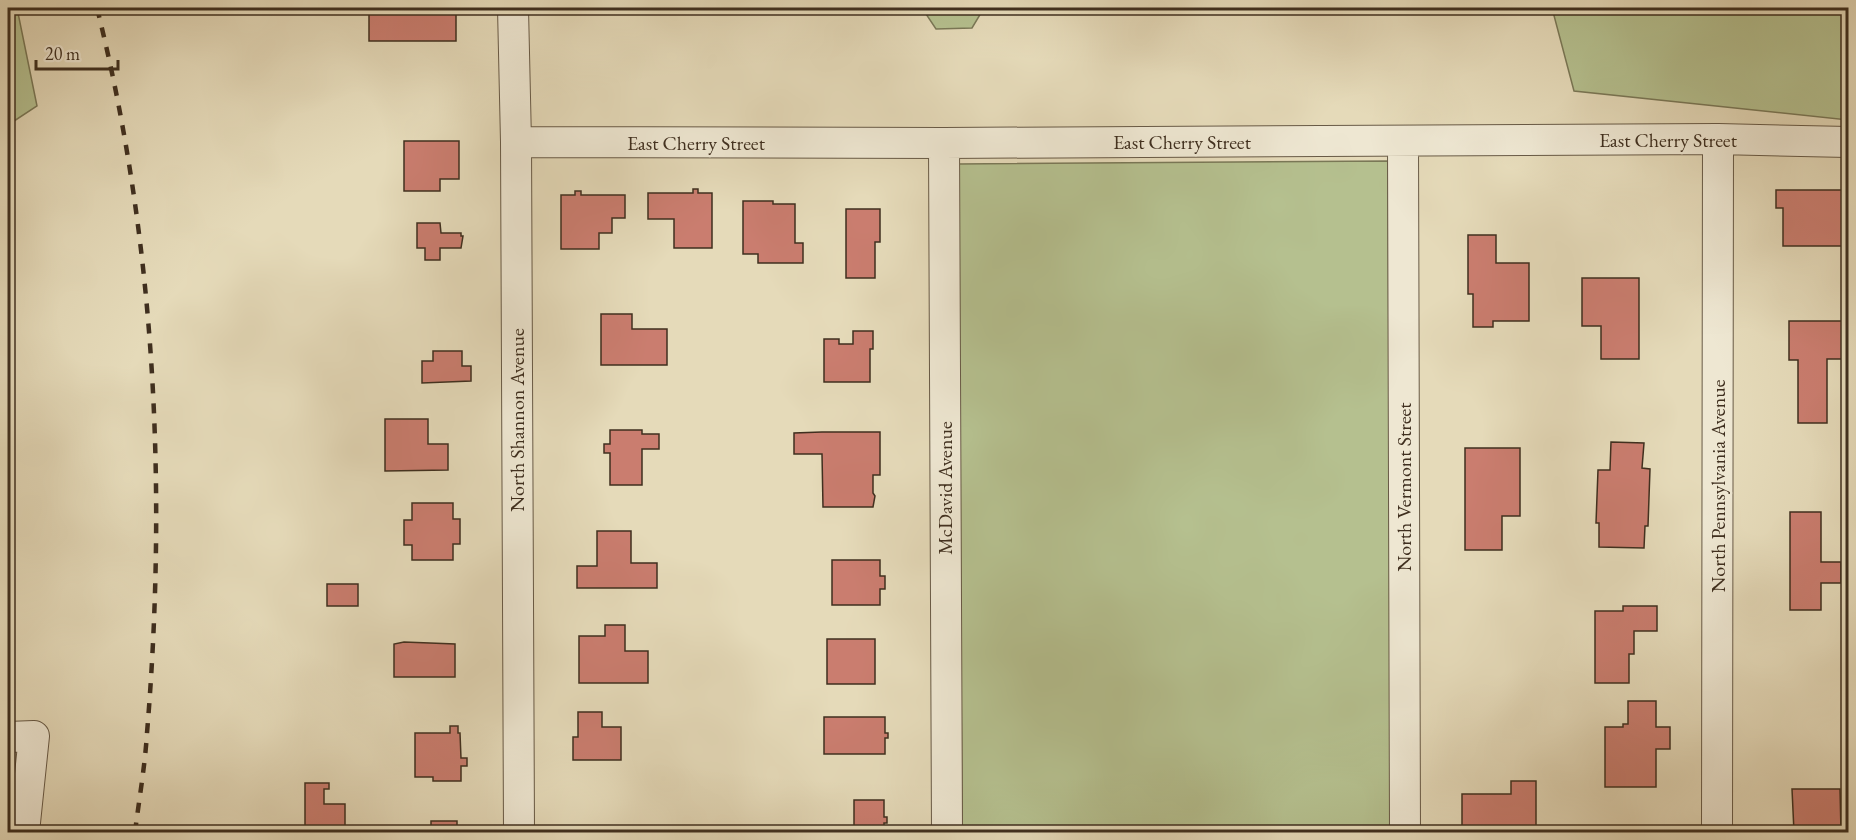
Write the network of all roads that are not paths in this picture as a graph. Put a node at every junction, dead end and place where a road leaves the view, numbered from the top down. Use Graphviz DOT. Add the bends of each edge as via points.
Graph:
graph roads {
  1 [pos="513,8"];
  2 [pos="1718,139"];
  3 [pos="516,142"];
  4 [pos="1403,142"];
  5 [pos="1848,142"];
  6 [pos="944,143"];
  7 [pos="20,737"];
  8 [pos="24,832"];
  9 [pos="519,832"];
  10 [pos="947,832"];
  11 [pos="1405,832"];
  12 [pos="1717,832"];
  1 -- 3 [label="street, North Shannon Avenue"];
  2 -- 4 [label="street, East Cherry Street"];
  2 -- 5 [label="street, East Cherry Street"];
  2 -- 12 [label="street, North Pennsylvania Avenue"];
  3 -- 6 [label="street, East Cherry Street"];
  3 -- 9 [label="street, North Shannon Avenue"];
  4 -- 6 [label="street, East Cherry Street"];
  4 -- 11 [label="street, North Vermont Street"];
  6 -- 10 [label="street, McDavid Avenue"];
  7 -- 8 [label="street"];
}
